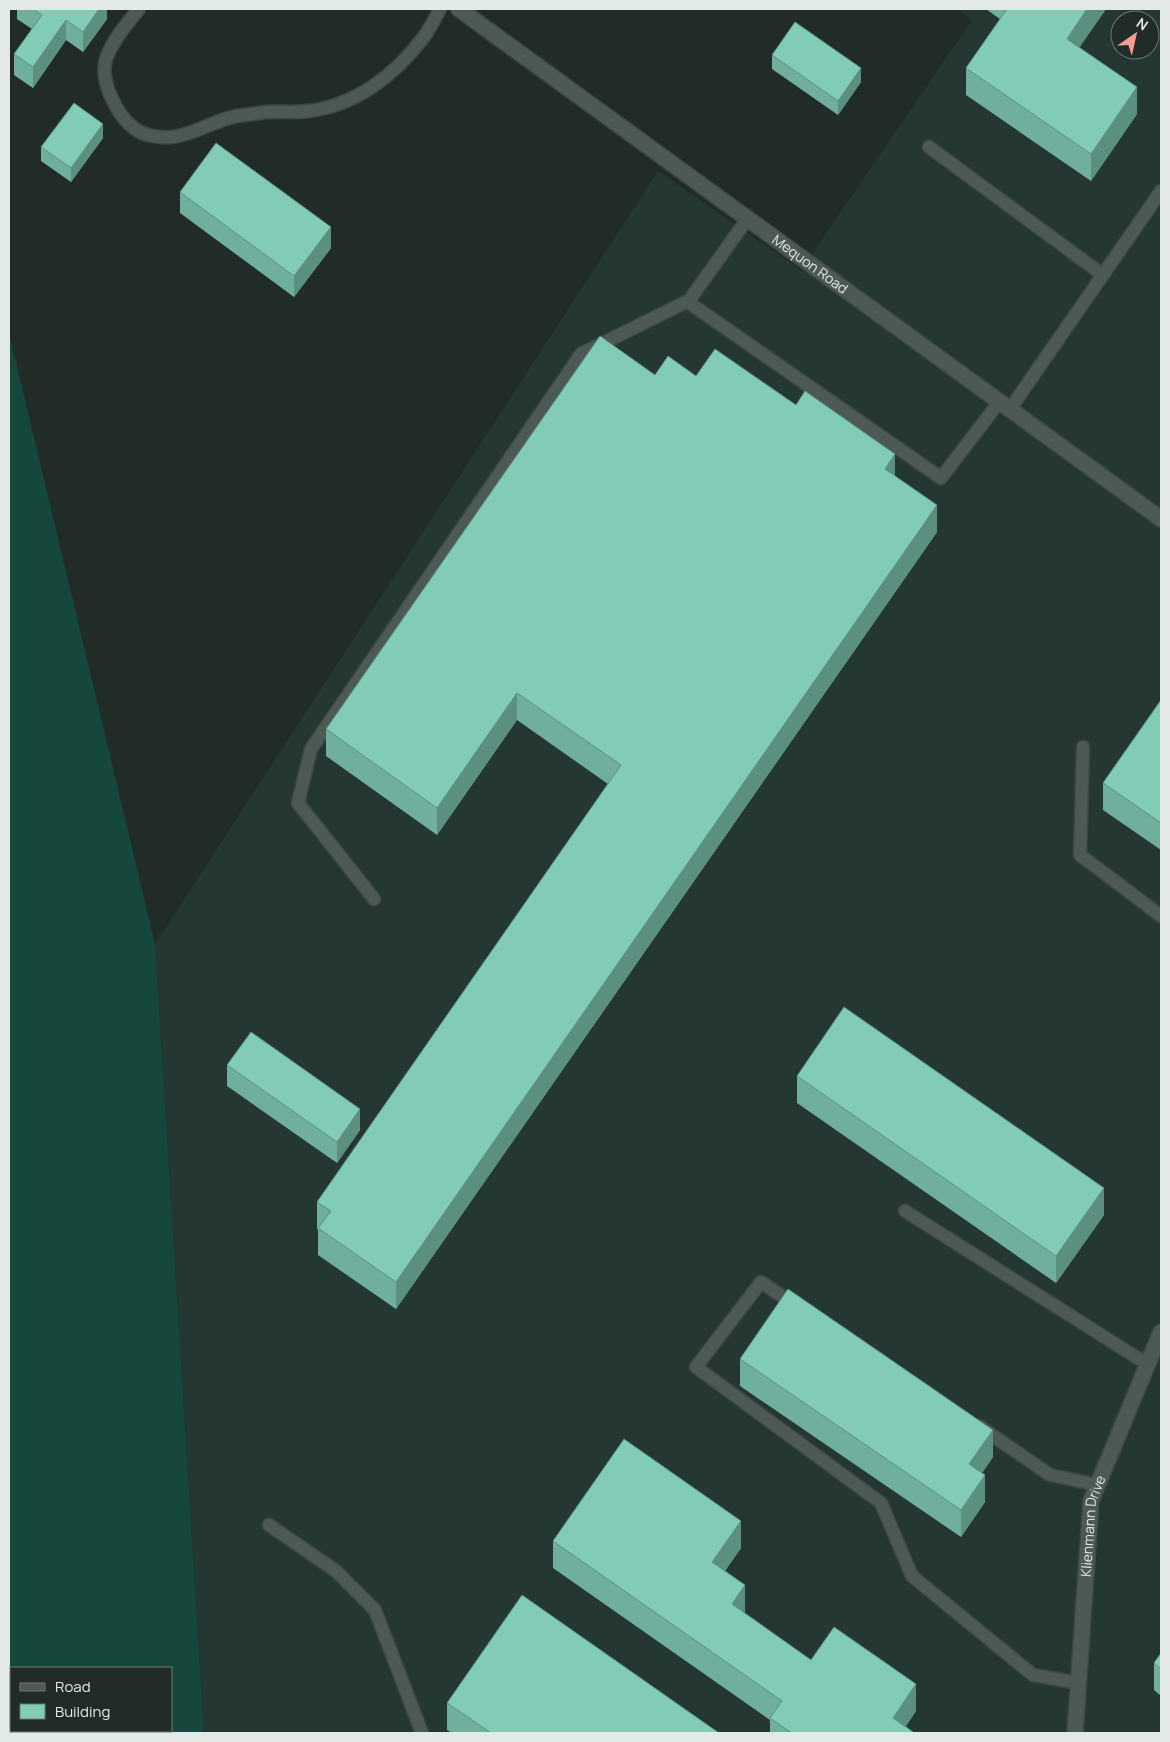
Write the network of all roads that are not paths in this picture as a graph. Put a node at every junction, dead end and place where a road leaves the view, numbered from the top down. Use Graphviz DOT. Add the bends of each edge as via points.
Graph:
graph roads {
  1 [pos="139,9"];
  2 [pos="440,9"];
  3 [pos="460,9"];
  4 [pos="929,147"];
  5 [pos="1161,191"];
  6 [pos="748,218"];
  7 [pos="1103,275"];
  8 [pos="688,301"];
  9 [pos="1005,405"];
  10 [pos="1161,518"];
  11 [pos="1083,747"];
  12 [pos="374,899"];
  13 [pos="1161,916"];
  14 [pos="905,1211"];
  15 [pos="802,1309"];
  16 [pos="1161,1332"];
  17 [pos="1147,1364"];
  18 [pos="965,1416"];
  19 [pos="1098,1485"];
  20 [pos="269,1525"];
  21 [pos="1079,1683"];
  22 [pos="422,1733"];
  23 [pos="1075,1733"];
  1 -- 2 [label="lane" via="105,60 106,86 120,114 136,130 150,136 172,137 228,118 267,112 307,112 338,106 372,88 399,65 424,38"];
  3 -- 6 [label="street, Mequon Road"];
  4 -- 7 [label="lane"];
  5 -- 7 [label="lane"];
  6 -- 8 [label="lane"];
  6 -- 9 [label="street, Mequon Road"];
  7 -- 9 [label="lane"];
  8 -- 9 [label="lane" via="941,478"];
  8 -- 12 [label="lane" via="582,354 311,748 298,803"];
  9 -- 10 [label="street, Mequon Road"];
  11 -- 13 [label="lane" via="1080,855"];
  14 -- 17 [label="lane"];
  15 -- 21 [label="lane" via="761,1282 696,1367 881,1503 912,1576 1033,1675"];
  16 -- 17 [label="street, Klienmann Drive"];
  17 -- 19 [label="street, Klienmann Drive"];
  18 -- 19 [label="lane" via="1050,1475"];
  19 -- 21 [label="street, Klienmann Drive" via="1092,1501"];
  20 -- 22 [label="lane" via="336,1571 375,1610"];
  21 -- 23 [label="street, Klienmann Drive"];
}
